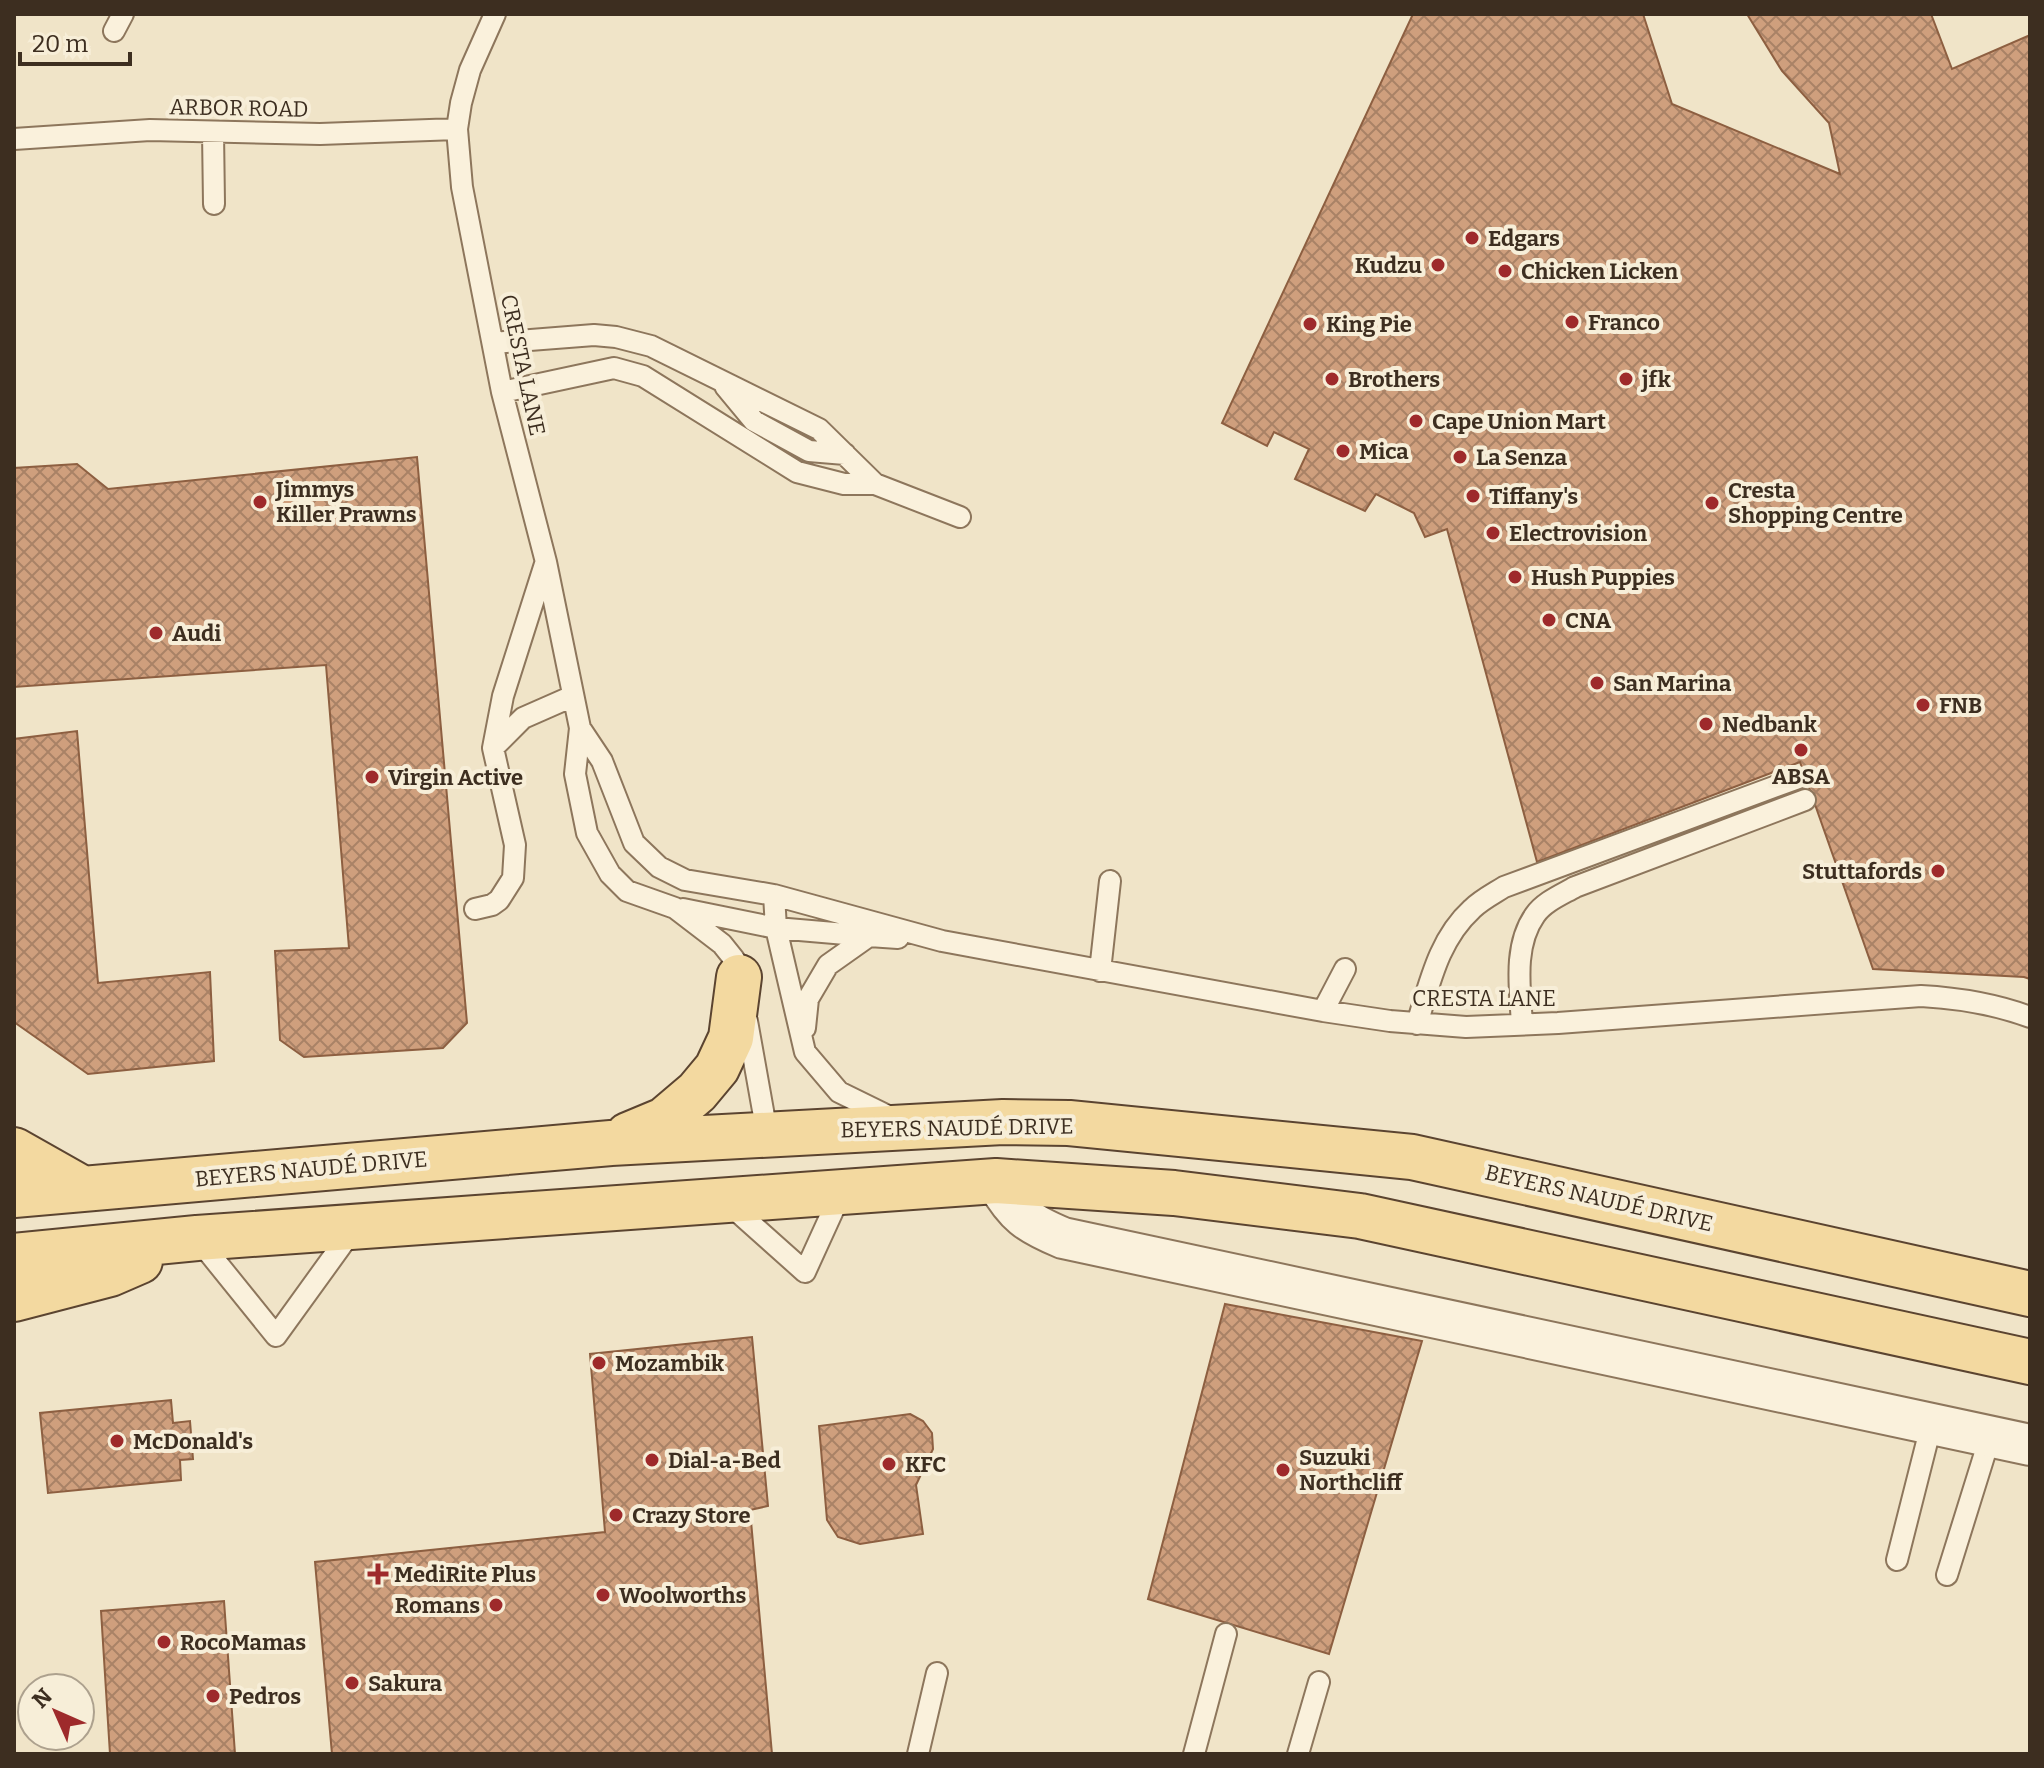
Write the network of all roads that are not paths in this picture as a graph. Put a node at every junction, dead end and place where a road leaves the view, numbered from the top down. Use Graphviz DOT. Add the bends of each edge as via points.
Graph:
graph roads {
  1 [pos="495,14"];
  2 [pos="457,129"];
  3 [pos="213,132"];
  4 [pos="16,137"];
  5 [pos="214,204"];
  6 [pos="493,343"];
  7 [pos="502,392"];
  8 [pos="875,484"];
  9 [pos="960,517"];
  10 [pos="546,562"];
  11 [pos="573,696"];
  12 [pos="580,728"];
  13 [pos="493,748"];
  14 [pos="1798,778"];
  15 [pos="1805,800"];
  16 [pos="1110,881"];
  17 [pos="774,895"];
  18 [pos="675,908"];
  19 [pos="475,909"];
  20 [pos="776,928"];
  21 [pos="869,936"];
  22 [pos="942,941"];
  23 [pos="1345,969"];
  24 [pos="1100,971"];
  25 [pos="739,977"];
  26 [pos="1323,1011"];
  27 [pos="2030,1017"];
  28 [pos="1417,1024"];
  29 [pos="1522,1024"];
  30 [pos="805,1052"];
  31 [pos="912,1127"];
  32 [pos="767,1133"];
  33 [pos="611,1143"];
  34 [pos="14,1150"];
  35 [pos="996,1181"];
  36 [pos="83,1189"];
  37 [pos="841,1193"];
  38 [pos="14,1195"];
  39 [pos="727,1202"];
  40 [pos="354,1228"];
  41 [pos="187,1239"];
  42 [pos="14,1256"];
  43 [pos="2030,1294"];
  44 [pos="14,1299"];
  45 [pos="2030,1362"];
  46 [pos="1931,1426"];
  47 [pos="1990,1437"];
  48 [pos="2030,1445"];
  49 [pos="1897,1560"];
  50 [pos="1947,1575"];
  51 [pos="1226,1634"];
  52 [pos="937,1673"];
  53 [pos="1319,1682"];
  54 [pos="918,1754"];
  55 [pos="1194,1754"];
  56 [pos="1298,1754"];
  1 -- 2 [label="lane, CRESTA LANE" via="470,70"];
  2 -- 3 [label="lane, ARBOR ROAD"];
  2 -- 6 [label="lane, CRESTA LANE" via="462,187"];
  3 -- 4 [label="lane, ARBOR ROAD"];
  3 -- 5 [label="lane"];
  6 -- 7 [label="lane, CRESTA LANE"];
  6 -- 8 [label="lane" via="577,335 651,346 723,383 754,421 809,451 845,454"];
  7 -- 8 [label="lane" via="625,369 797,472 844,484"];
  7 -- 10 [label="lane, CRESTA LANE"];
  8 -- 9 [label="lane"];
  10 -- 11 [label="lane, CRESTA LANE"];
  10 -- 13 [label="lane" via="503,696"];
  11 -- 12 [label="lane, CRESTA LANE"];
  11 -- 13 [label="lane" via="523,718"];
  12 -- 17 [label="lane, CRESTA LANE" via="602,761 626,828 643,854 685,880"];
  12 -- 18 [label="lane, CRESTA LANE" via="575,774 587,833 597,854 627,891"];
  13 -- 19 [label="lane" via="512,826 515,867 499,900"];
  14 -- 28 [label="lane" via="1504,887 1472,908 1449,934"];
  15 -- 29 [label="lane" via="1550,901 1535,914 1523,938"];
  16 -- 24 [label="lane"];
  17 -- 20 [label="lane"];
  17 -- 22 [label="lane, CRESTA LANE"];
  18 -- 20 [label="lane, CRESTA LANE"];
  18 -- 25 [label="lane, CRESTA LANE" via="722,944"];
  20 -- 21 [label="lane, CRESTA LANE"];
  20 -- 30 [label="lane"];
  21 -- 22 [label="lane, CRESTA LANE"];
  21 -- 30 [label="lane" via="828,965 808,999"];
  22 -- 24 [label="lane, CRESTA LANE"];
  23 -- 26 [label="lane"];
  24 -- 26 [label="lane, CRESTA LANE"];
  25 -- 32 [label="lane, CRESTA LANE"];
  25 -- 33 [label="main road" via="731,1038 708,1080 664,1120"];
  26 -- 28 [label="lane, CRESTA LANE"];
  27 -- 29 [label="lane, CRESTA LANE" via="1958,999 1921,996"];
  28 -- 29 [label="lane, CRESTA LANE"];
  30 -- 31 [label="lane" via="839,1092"];
  31 -- 32 [label="main road, BEYERS NAUDÉ DRIVE"];
  31 -- 43 [label="main road, BEYERS NAUDÉ DRIVE" via="1069,1123 1412,1157"];
  32 -- 33 [label="main road, BEYERS NAUDÉ DRIVE"];
  32 -- 35 [label="main road" via="782,1151 799,1160 935,1152 979,1163"];
  33 -- 36 [label="main road, BEYERS NAUDÉ DRIVE"];
  34 -- 36 [label="main road"];
  35 -- 37 [label="main road"];
  35 -- 45 [label="main road" via="1174,1193 1360,1216"];
  35 -- 46 [label="street" via="1033,1225 1063,1238"];
  36 -- 38 [label="main road, BEYERS NAUDÉ DRIVE"];
  37 -- 39 [label="main road"];
  37 -- 39 [label="lane" via="805,1272"];
  39 -- 40 [label="main road"];
  40 -- 41 [label="main road"];
  40 -- 41 [label="lane" via="276,1336"];
  41 -- 42 [label="main road"];
  41 -- 44 [label="main road" via="110,1274"];
  46 -- 47 [label="street"];
  46 -- 49 [label="lane"];
  47 -- 48 [label="street"];
  47 -- 50 [label="lane"];
  51 -- 55 [label="lane"];
  52 -- 54 [label="lane"];
  53 -- 56 [label="lane"];
}
